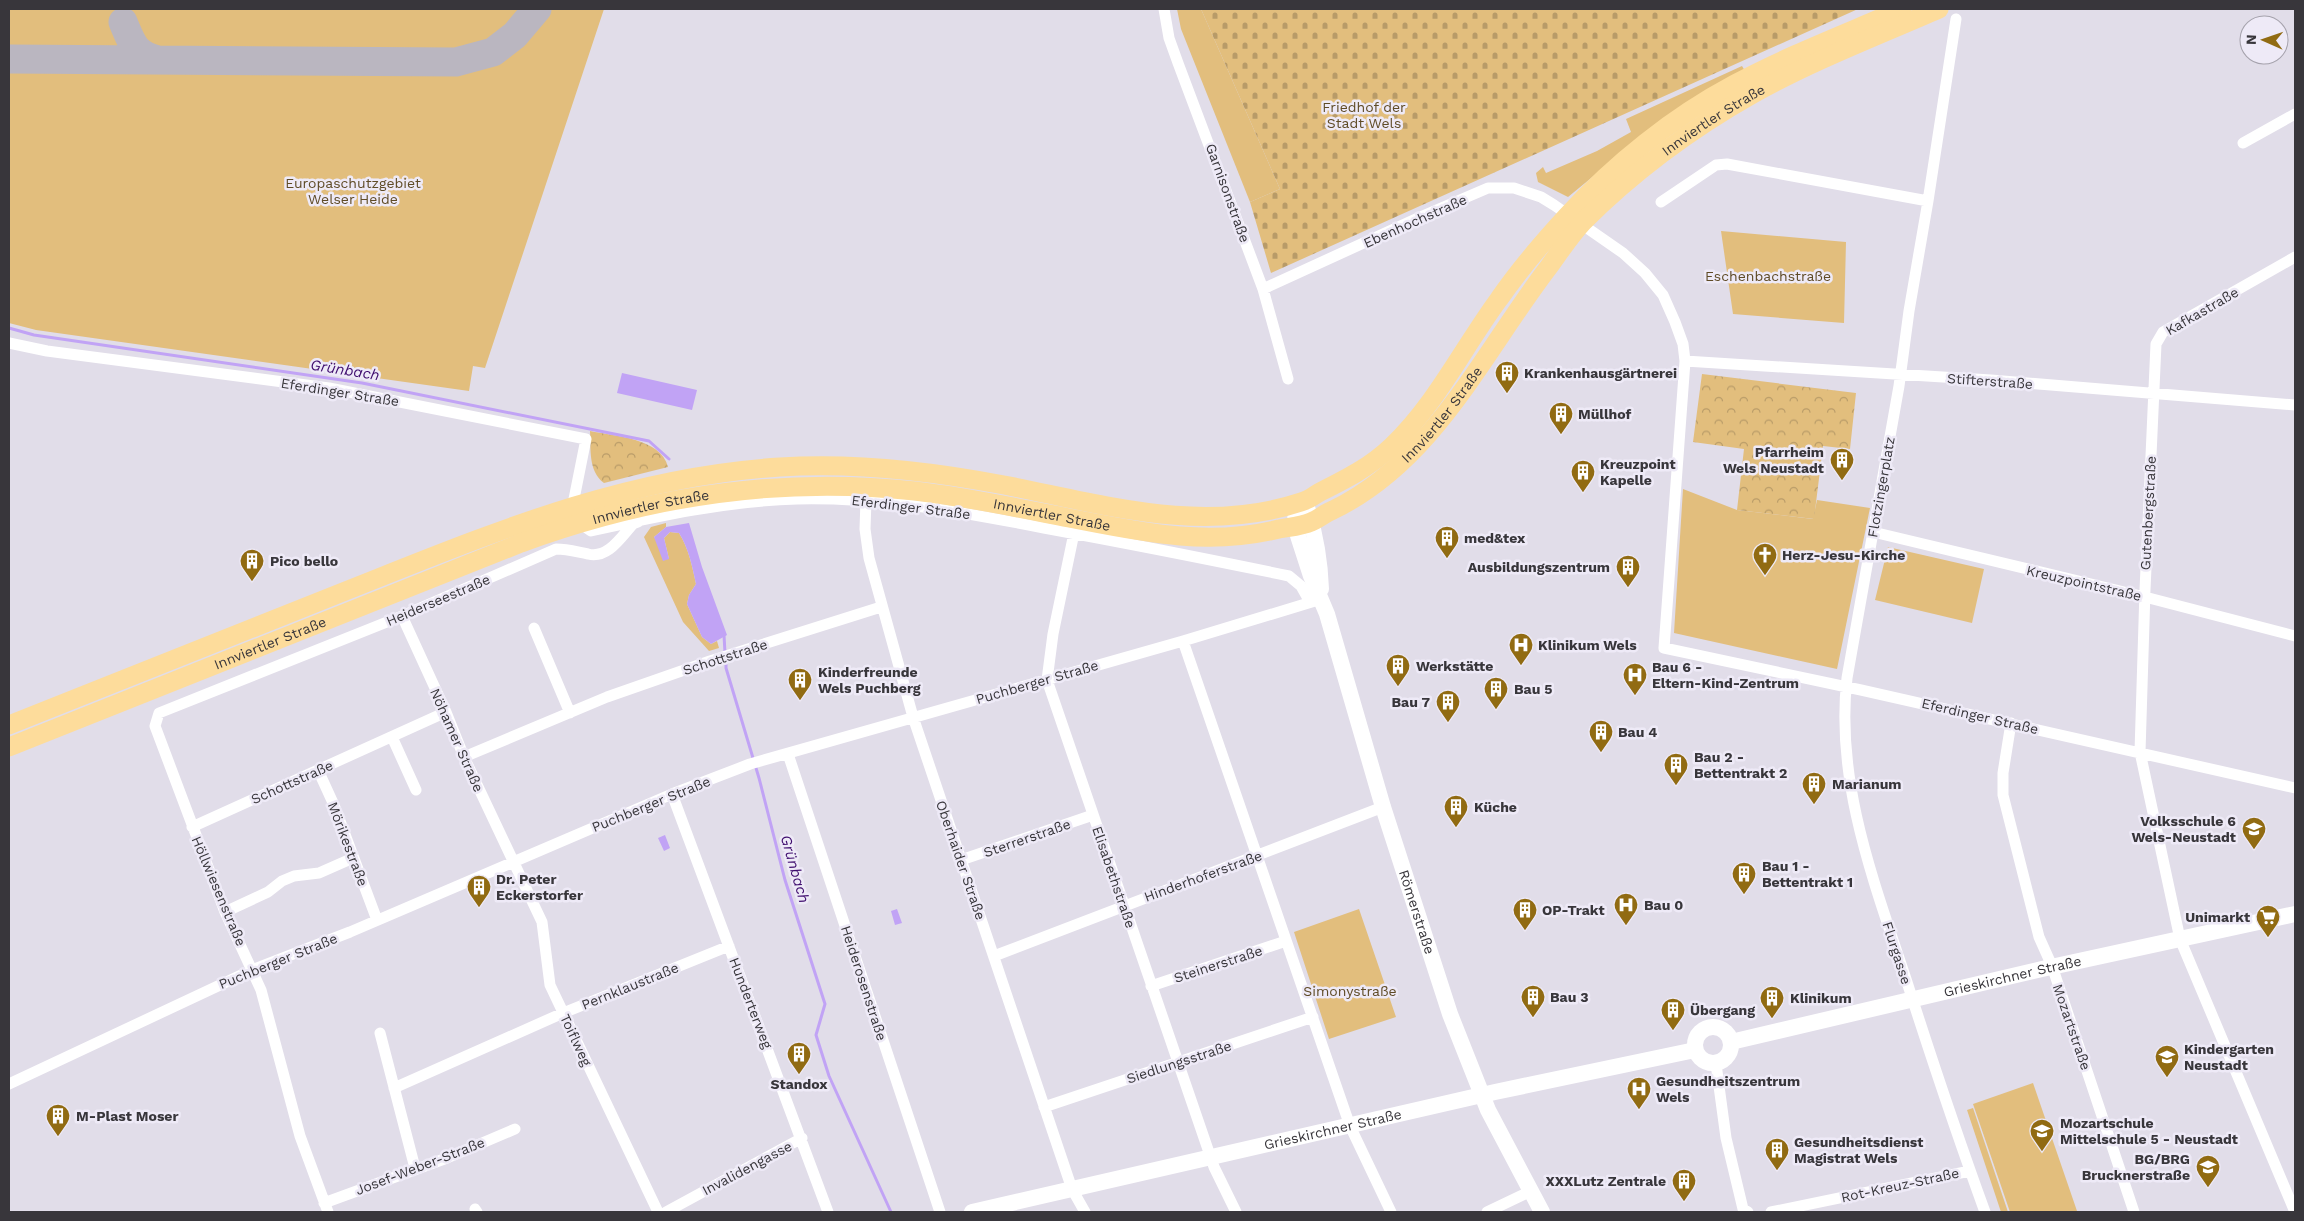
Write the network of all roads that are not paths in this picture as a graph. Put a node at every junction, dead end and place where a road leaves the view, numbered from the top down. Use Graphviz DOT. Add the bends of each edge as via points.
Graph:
graph roads {
  1 [pos="1164,9"];
  2 [pos="1902,9"];
  3 [pos="1939,9"];
  4 [pos="1956,19"];
  5 [pos="2295,114"];
  6 [pos="2243,143"];
  7 [pos="1928,201"];
  8 [pos="1661,202"];
  9 [pos="1574,220"];
  10 [pos="2295,257"];
  11 [pos="1264,289"];
  12 [pos="9,343"];
  13 [pos="1685,361"];
  14 [pos="1901,376"];
  15 [pos="1288,379"];
  16 [pos="2153,394"];
  17 [pos="2295,405"];
  18 [pos="866,500"];
  19 [pos="1300,502"];
  20 [pos="575,513"];
  21 [pos="645,519"];
  22 [pos="1304,524"];
  23 [pos="1872,532"];
  24 [pos="1074,533"];
  25 [pos="2145,597"];
  26 [pos="1315,601"];
  27 [pos="881,607"];
  28 [pos="402,616"];
  29 [pos="534,628"];
  30 [pos="2295,636"];
  31 [pos="1183,641"];
  32 [pos="1046,680"];
  33 [pos="1846,687"];
  34 [pos="446,712"];
  35 [pos="570,713"];
  36 [pos="159,714"];
  37 [pos="913,717"];
  38 [pos="2011,723"];
  39 [pos="9,725"];
  40 [pos="392,737"];
  41 [pos="9,747"];
  42 [pos="2140,752"];
  43 [pos="788,754"];
  44 [pos="464,757"];
  45 [pos="318,770"];
  46 [pos="2295,788"];
  47 [pos="416,790"];
  48 [pos="672,794"];
  49 [pos="1383,808"];
  50 [pos="1093,815"];
  51 [pos="192,827"];
  52 [pos="1257,856"];
  53 [pos="353,858"];
  54 [pos="961,860"];
  55 [pos="514,862"];
  56 [pos="1124,905"];
  57 [pos="225,912"];
  58 [pos="2295,914"];
  59 [pos="377,920"];
  60 [pos="2180,939"];
  61 [pos="1286,941"];
  62 [pos="729,946"];
  63 [pos="994,956"];
  64 [pos="2052,966"];
  65 [pos="252,970"];
  66 [pos="1151,986"];
  67 [pos="1912,1000"];
  68 [pos="563,1013"];
  69 [pos="1312,1017"];
  70 [pos="380,1033"];
  71 [pos="1731,1042"];
  72 [pos="1695,1050"];
  73 [pos="1178,1063"];
  74 [pos="1716,1064"];
  75 [pos="9,1084"];
  76 [pos="394,1088"];
  77 [pos="1482,1095"];
  78 [pos="1044,1107"];
  79 [pos="1350,1126"];
  80 [pos="515,1129"];
  81 [pos="802,1138"];
  82 [pos="1211,1158"];
  83 [pos="415,1168"];
  84 [pos="1970,1171"];
  85 [pos="1072,1189"];
  86 [pos="1531,1192"];
  87 [pos="326,1208"];
  88 [pos="658,1212"];
  89 [pos="666,1212"];
  90 [pos="828,1212"];
  91 [pos="940,1212"];
  92 [pos="972,1212"];
  93 [pos="1085,1212"];
  94 [pos="1236,1212"];
  95 [pos="1391,1212"];
  96 [pos="1487,1212"];
  97 [pos="1542,1212"];
  98 [pos="1748,1212"];
  99 [pos="1771,1212"];
  100 [pos="1985,1212"];
  101 [pos="2134,1212"];
  102 [pos="2295,1212"];
  1 -- 11 [label="street, Garnisonstraße" via="1169,38"];
  2 -- 9 [label="main road, Innviertler Straße" via="1739,82 1705,102 1610,174"];
  3 -- 9 [label="main road, Innviertler Straße" via="1754,94 1681,139"];
  4 -- 7 [label="street"];
  5 -- 6 [label="street"];
  7 -- 8 [label="street" via="1727,164 1716,165"];
  7 -- 14 [label="street"];
  9 -- 11 [label="street, Ebenhochstraße" via="1527,191 1488,188"];
  9 -- 13 [label="street, Ebenhochstraße" via="1645,273 1662,295 1683,344"];
  9 -- 19 [label="main road, Innviertler Straße" via="1500,296 1437,393 1391,447 1340,484"];
  9 -- 22 [label="main road, Innviertler Straße" via="1454,404 1424,439 1382,479 1350,502"];
  10 -- 16 [label="street, Kafkastraße" via="2163,332 2156,344"];
  11 -- 15 [label="street, Garnisonstraße"];
  12 -- 20 [label="street, Eferdinger Straße" via="47,352 329,388 586,439"];
  13 -- 14 [label="street, Stifterstraße"];
  13 -- 33 [label="street, Eferdinger Straße" via="1664,648"];
  14 -- 16 [label="street, Stifterstraße"];
  14 -- 23 [label="street, Flotzingerplatz"];
  16 -- 17 [label="street, Stifterstraße"];
  16 -- 25 [label="street, Gutenbergstraße"];
  18 -- 21 [label="street, Eferdinger Straße" via="796,499 744,503"];
  18 -- 24 [label="street, Eferdinger Straße" via="937,508"];
  18 -- 27 [label="street, Oberhaider Straße" via="869,558"];
  19 -- 20 [label="main road, Innviertler Straße" via="1236,516 1183,517 1114,507 963,477 839,466 780,467 708,474 653,484"];
  19 -- 22 [label="main road, Römerstraße"];
  20 -- 21 [label="street" via="592,531"];
  20 -- 22 [label="main road, Innviertler Straße" via="724,492 839,486 960,497 1183,538 1252,536"];
  20 -- 39 [label="main road, Innviertler Straße" via="482,537"];
  20 -- 41 [label="main road, Innviertler Straße" via="379,599"];
  21 -- 28 [label="street, Heiderseestraße" via="633,524 606,552 591,555 568,548 556,549"];
  22 -- 26 [label="main road, Römerstraße" via="1320,566"];
  23 -- 25 [label="street, Kreuzpointstraße"];
  23 -- 33 [label="street, Flotzingerplatz"];
  24 -- 26 [label="street, Eferdinger Straße" via="1289,576"];
  24 -- 32 [label="street, Elisabethstraße"];
  25 -- 30 [label="street, Kreuzpointstraße"];
  25 -- 42 [label="street, Gutenbergstraße"];
  26 -- 31 [label="street, Puchberger Straße"];
  26 -- 49 [label="main road, Römerstraße" via="1344,668"];
  27 -- 35 [label="street, Schottstraße" via="720,658"];
  27 -- 37 [label="street, Oberhaider Straße"];
  28 -- 34 [label="street, Nöhamer Straße"];
  28 -- 36 [label="street, Heiderseestraße"];
  29 -- 35 [label="street"];
  31 -- 32 [label="street, Puchberger Straße"];
  31 -- 52 [label="street"];
  32 -- 37 [label="street, Puchberger Straße"];
  32 -- 50 [label="street, Elisabethstraße"];
  33 -- 38 [label="street, Eferdinger Straße"];
  33 -- 67 [label="street, Flurgasse" via="1847,759 1852,797 1877,892"];
  34 -- 40 [label="street, Schottstraße"];
  34 -- 44 [label="street, Nöhamer Straße"];
  35 -- 44 [label="street, Schottstraße"];
  36 -- 51 [label="street, Höllwiesenstraße" via="155,726"];
  37 -- 43 [label="street, Puchberger Straße"];
  37 -- 54 [label="street, Oberhaider Straße"];
  38 -- 42 [label="street, Eferdinger Straße"];
  38 -- 64 [label="street, Mozartstraße" via="2002,773 2003,795 2039,937"];
  40 -- 45 [label="street, Schottstraße"];
  40 -- 47 [label="street"];
  42 -- 46 [label="street, Eferdinger Straße"];
  42 -- 60 [label="street, Gutenbergstraße"];
  43 -- 48 [label="street, Puchberger Straße" via="754,763"];
  43 -- 91 [label="street, Heiderosenstraße"];
  44 -- 55 [label="street, Nöhamer Straße"];
  45 -- 51 [label="street, Schottstraße"];
  45 -- 53 [label="street, Mörikestraße"];
  48 -- 55 [label="street, Puchberger Straße"];
  48 -- 62 [label="street, Hunderterweg"];
  49 -- 52 [label="street, Hinderhoferstraße"];
  49 -- 77 [label="main road, Römerstraße" via="1450,1014"];
  50 -- 54 [label="street, Sterrerstraße"];
  50 -- 56 [label="street, Elisabethstraße"];
  51 -- 57 [label="street, Höllwiesenstraße"];
  52 -- 56 [label="street, Hinderhoferstraße"];
  52 -- 61 [label="street"];
  53 -- 57 [label="street" via="318,873 282,880 268,892"];
  53 -- 59 [label="street, Mörikestraße"];
  54 -- 63 [label="street, Oberhaider Straße"];
  55 -- 59 [label="street, Puchberger Straße"];
  55 -- 68 [label="street, Toiflweg" via="542,922 550,985"];
  56 -- 63 [label="street, Hinderhoferstraße"];
  56 -- 66 [label="street, Elisabethstraße"];
  57 -- 65 [label="street, Höllwiesenstraße"];
  58 -- 60 [label="main road, Grieskirchner Straße"];
  59 -- 65 [label="street, Puchberger Straße"];
  60 -- 64 [label="main road, Grieskirchner Straße"];
  60 -- 102 [label="street, Gutenbergstraße"];
  61 -- 66 [label="street, Steinerstraße"];
  61 -- 69 [label="street"];
  62 -- 68 [label="street, Pernklaustraße"];
  62 -- 81 [label="street, Hunderterweg"];
  63 -- 78 [label="street, Oberhaider Straße"];
  64 -- 67 [label="main road, Grieskirchner Straße"];
  64 -- 101 [label="street, Mozartstraße"];
  65 -- 75 [label="street, Puchberger Straße"];
  65 -- 87 [label="street, Höllwiesenstraße" via="261,990 300,1136"];
  66 -- 73 [label="street, Elisabethstraße"];
  67 -- 71 [label="main road, Grieskirchner Straße"];
  67 -- 84 [label="street, Flurgasse"];
  68 -- 76 [label="street, Pernklaustraße"];
  68 -- 88 [label="street, Toiflweg"];
  69 -- 73 [label="street, Siedlungsstraße"];
  69 -- 79 [label="street"];
  70 -- 76 [label="street"];
  71 -- 72 [label="main road" via="1726,1033 1710,1027 1702,1030 1696,1039"];
  71 -- 74 [label="main road" via="1724,1060"];
  72 -- 74 [label="main road" via="1706,1062"];
  72 -- 77 [label="main road, Grieskirchner Straße"];
  73 -- 78 [label="street, Siedlungsstraße"];
  73 -- 82 [label="street, Elisabethstraße"];
  74 -- 98 [label="street" via="1726,1138 1743,1208"];
  76 -- 83 [label="street"];
  77 -- 79 [label="main road, Grieskirchner Straße"];
  77 -- 86 [label="main road, Römerstraße"];
  78 -- 85 [label="street, Oberhaider Straße"];
  79 -- 82 [label="main road, Grieskirchner Straße"];
  79 -- 95 [label="street"];
  80 -- 83 [label="street, Josef-Weber-Straße"];
  81 -- 89 [label="street, Invalidengasse"];
  81 -- 90 [label="street, Hunderterweg"];
  82 -- 85 [label="main road, Grieskirchner Straße"];
  82 -- 94 [label="street, Elisabethstraße"];
  83 -- 87 [label="street, Josef-Weber-Straße"];
  84 -- 99 [label="street, Rot-Kreuz-Straße"];
  84 -- 100 [label="street, Flurgasse"];
  85 -- 92 [label="main road, Grieskirchner Straße"];
  85 -- 93 [label="street, Oberhaider Straße"];
  86 -- 96 [label="street"];
  86 -- 97 [label="main road, Römerstraße"];
}
